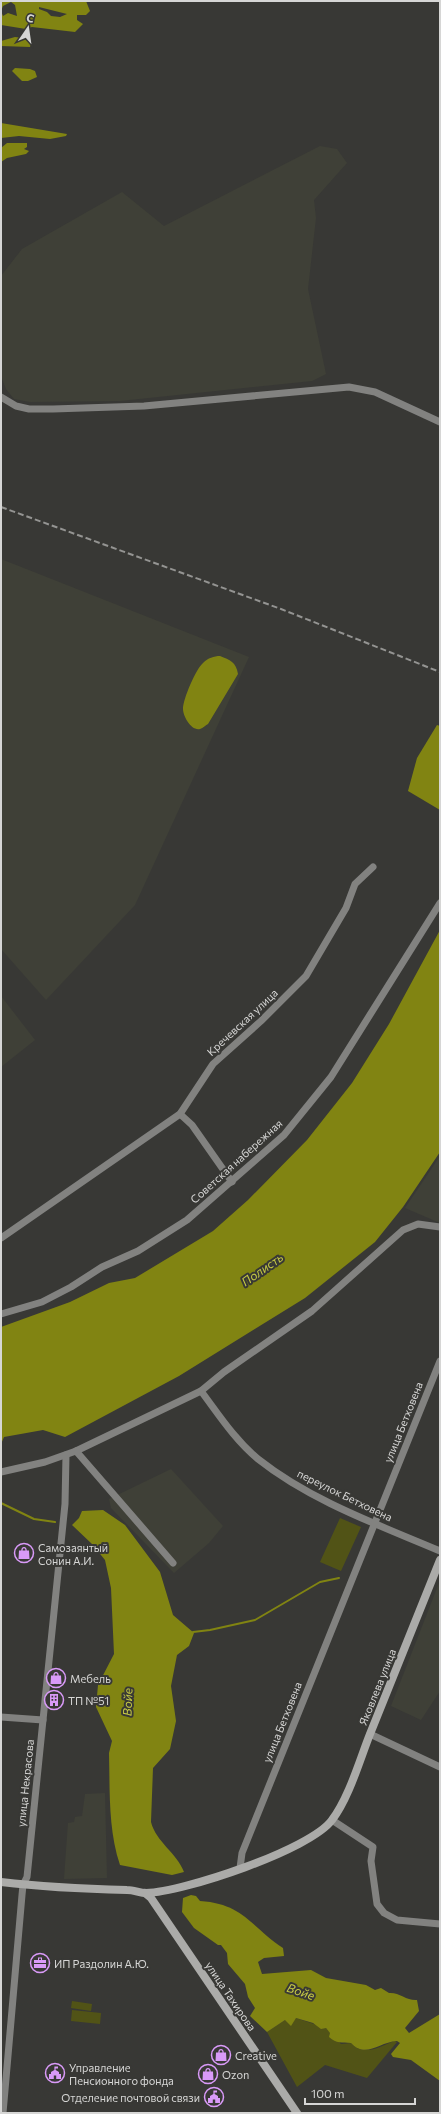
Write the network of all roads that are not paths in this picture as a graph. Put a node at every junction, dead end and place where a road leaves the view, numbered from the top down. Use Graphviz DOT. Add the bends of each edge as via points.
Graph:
graph roads {
  1 [pos="1,397"];
  2 [pos="440,422"];
  3 [pos="373,867"];
  4 [pos="440,903"];
  5 [pos="180,1114"];
  6 [pos="232,1182"];
  7 [pos="440,1227"];
  8 [pos="1,1238"];
  9 [pos="1,1314"];
  10 [pos="440,1361"];
  11 [pos="201,1392"];
  12 [pos="76,1452"];
  13 [pos="66,1455"];
  14 [pos="1,1472"];
  15 [pos="374,1523"];
  16 [pos="440,1552"];
  17 [pos="440,1560"];
  18 [pos="173,1564"];
  19 [pos="437,1575"];
  20 [pos="1,1717"];
  21 [pos="43,1720"];
  22 [pos="370,1734"];
  23 [pos="440,1767"];
  24 [pos="332,1820"];
  25 [pos="240,1868"];
  26 [pos="1,1882"];
  27 [pos="23,1885"];
  28 [pos="145,1893"];
  29 [pos="440,1924"];
  30 [pos="3,2113"];
  31 [pos="297,2113"];
  1 -- 2 [label="street" via="16,406 29,409 61,409 144,406 349,387 375,392"];
  3 -- 5 [label="street, Кречевская улица" via="355,884 346,908 306,976 213,1064"];
  4 -- 6 [label="street, Советская набережная" via="331,1077 284,1135"];
  5 -- 6 [label="street" via="192,1125"];
  5 -- 8 [label="street, Кречевская улица"];
  6 -- 9 [label="street, Советская набережная" via="187,1220 138,1251 102,1267 42,1302"];
  7 -- 11 [label="street" via="418,1224 403,1230 312,1311 224,1372"];
  10 -- 15 [label="street, улица Бетховена"];
  11 -- 12 [label="street"];
  11 -- 15 [label="street, переулок Бетховена" via="234,1435 257,1458 309,1492"];
  12 -- 13 [label="street"];
  12 -- 18 [label="street"];
  13 -- 14 [label="street"];
  13 -- 21 [label="street, улица Некрасова" via="65,1504"];
  15 -- 16 [label="street, переулок Бетховена"];
  15 -- 25 [label="street, улица Бетховена" via="242,1853"];
  17 -- 19 [label="street, Яковлева улица"];
  19 -- 22 [label="street, Яковлева улица"];
  20 -- 21 [label="street"];
  21 -- 27 [label="street, улица Некрасова" via="27,1877"];
  22 -- 23 [label="street"];
  22 -- 24 [label="street, Яковлева улица" via="354,1776"];
  24 -- 25 [label="street, Яковлева улица" via="323,1830 293,1848"];
  24 -- 29 [label="street" via="372,1847 371,1861 377,1904 384,1913 397,1920"];
  25 -- 28 [label="street" via="207,1879"];
  26 -- 27 [label="street"];
  27 -- 28 [label="street"];
  27 -- 30 [label="street, улица Некрасова"];
  28 -- 31 [label="street, улица Тахирова" via="183,1944"];
}
